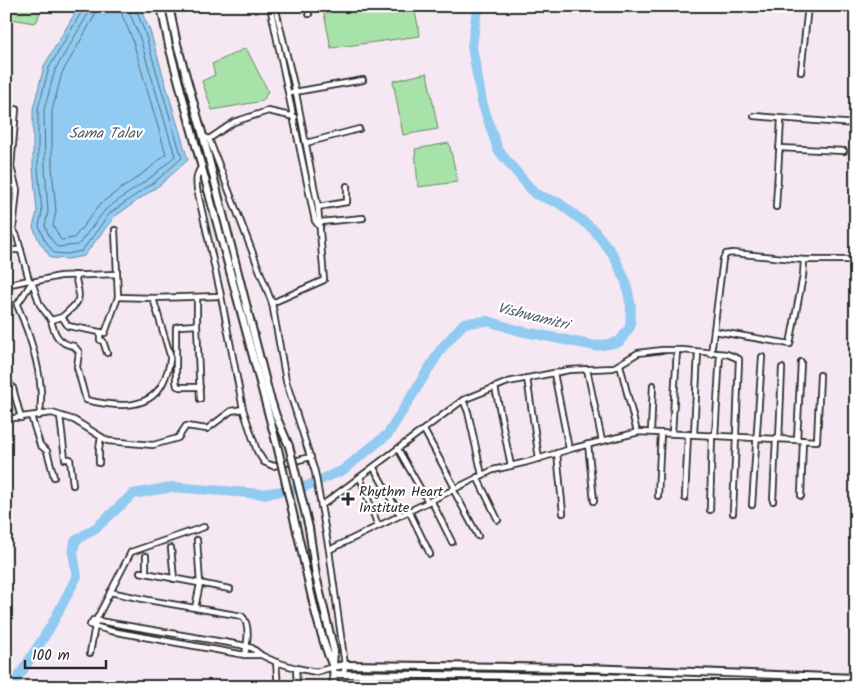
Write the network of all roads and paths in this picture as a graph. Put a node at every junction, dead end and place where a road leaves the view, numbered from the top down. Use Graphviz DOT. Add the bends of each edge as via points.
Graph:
graph roads {
  1 [pos="161,6"];
  2 [pos="169,6"];
  3 [pos="270,6"];
  4 [pos="275,6"];
  5 [pos="307,6"];
  6 [pos="808,6"];
  7 [pos="309,14"];
  8 [pos="175,34"];
  9 [pos="167,36"];
  10 [pos="280,36"];
  11 [pos="801,72"];
  12 [pos="363,80"];
  13 [pos="296,93"];
  14 [pos="289,94"];
  15 [pos="16,110"];
  16 [pos="754,116"];
  17 [pos="294,117"];
  18 [pos="301,118"];
  19 [pos="781,119"];
  20 [pos="856,124"];
  21 [pos="359,129"];
  22 [pos="206,137"];
  23 [pos="306,143"];
  24 [pos="779,148"];
  25 [pos="844,151"];
  26 [pos="203,166"];
  27 [pos="347,186"];
  28 [pos="318,207"];
  29 [pos="776,208"];
  30 [pos="6,218"];
  31 [pos="363,218"];
  32 [pos="320,222"];
  33 [pos="320,228"];
  34 [pos="13,229"];
  35 [pos="115,230"];
  36 [pos="6,250"];
  37 [pos="21,250"];
  38 [pos="804,260"];
  39 [pos="856,260"];
  40 [pos="117,274"];
  41 [pos="75,275"];
  42 [pos="31,281"];
  43 [pos="6,285"];
  44 [pos="221,296"];
  45 [pos="118,297"];
  46 [pos="153,298"];
  47 [pos="197,298"];
  48 [pos="272,303"];
  49 [pos="62,317"];
  50 [pos="51,320"];
  51 [pos="197,326"];
  52 [pos="714,331"];
  53 [pos="100,332"];
  54 [pos="677,350"];
  55 [pos="698,352"];
  56 [pos="107,354"];
  57 [pos="711,354"];
  58 [pos="720,354"];
  59 [pos="762,357"];
  60 [pos="801,362"];
  61 [pos="620,365"];
  62 [pos="782,368"];
  63 [pos="587,369"];
  64 [pos="554,373"];
  65 [pos="820,375"];
  66 [pos="6,376"];
  67 [pos="527,378"];
  68 [pos="653,385"];
  69 [pos="200,387"];
  70 [pos="495,387"];
  71 [pos="200,399"];
  72 [pos="463,400"];
  73 [pos="243,409"];
  74 [pos="31,416"];
  75 [pos="39,416"];
  76 [pos="60,416"];
  77 [pos="21,418"];
  78 [pos="6,419"];
  79 [pos="424,430"];
  80 [pos="637,432"];
  81 [pos="651,432"];
  82 [pos="661,433"];
  83 [pos="672,433"];
  84 [pos="688,434"];
  85 [pos="694,434"];
  86 [pos="714,435"];
  87 [pos="736,436"];
  88 [pos="101,437"];
  89 [pos="756,437"];
  90 [pos="778,439"];
  91 [pos="800,440"];
  92 [pos="602,441"];
  93 [pos="588,444"];
  94 [pos="569,449"];
  95 [pos="398,450"];
  96 [pos="557,453"];
  97 [pos="311,457"];
  98 [pos="539,458"];
  99 [pos="100,463"];
  100 [pos="510,466"];
  101 [pos="374,468"];
  102 [pos="479,476"];
  103 [pos="54,477"];
  104 [pos="360,477"];
  105 [pos="73,486"];
  106 [pos="454,489"];
  107 [pos="658,496"];
  108 [pos="801,496"];
  109 [pos="685,498"];
  110 [pos="429,501"];
  111 [pos="594,501"];
  112 [pos="773,502"];
  113 [pos="321,504"];
  114 [pos="752,505"];
  115 [pos="710,510"];
  116 [pos="409,511"];
  117 [pos="563,513"];
  118 [pos="733,513"];
  119 [pos="400,515"];
  120 [pos="498,520"];
  121 [pos="378,526"];
  122 [pos="204,527"];
  123 [pos="478,536"];
  124 [pos="197,540"];
  125 [pos="452,542"];
  126 [pos="171,548"];
  127 [pos="329,550"];
  128 [pos="430,554"];
  129 [pos="146,556"];
  130 [pos="140,572"];
  131 [pos="146,573"];
  132 [pos="174,580"];
  133 [pos="200,584"];
  134 [pos="230,589"];
  135 [pos="110,592"];
  136 [pos="196,608"];
  137 [pos="96,620"];
  138 [pos="94,627"];
  139 [pos="152,631"];
  140 [pos="151,638"];
  141 [pos="247,647"];
  142 [pos="90,652"];
  143 [pos="245,655"];
  144 [pos="260,655"];
  145 [pos="276,662"];
  146 [pos="345,665"];
  147 [pos="296,668"];
  148 [pos="334,670"];
  149 [pos="344,673"];
  150 [pos="856,678"];
  151 [pos="767,685"];
  152 [pos="796,685"];
  153 [pos="856,686"];
  154 [pos="278,687"];
  155 [pos="298,687"];
  156 [pos="334,687"];
  1 -- 9 [label="main road"];
  2 -- 8 [label="main road"];
  3 -- 10 [label="street"];
  4 -- 10 [label="street"];
  5 -- 7 [label="street"];
  6 -- 11 [label="street"];
  8 -- 9 [label="main road"];
  8 -- 22 [label="main road"];
  9 -- 26 [label="main road"];
  10 -- 13 [label="street"];
  10 -- 14 [label="street"];
  12 -- 13 [label="street"];
  13 -- 14 [label="street"];
  13 -- 18 [label="street"];
  14 -- 17 [label="street"];
  15 -- 34 [label="street" via="11,167 17,190"];
  16 -- 19 [label="street"];
  17 -- 18 [label="street"];
  17 -- 22 [label="street" via="268,111 234,122"];
  17 -- 33 [label="street"];
  18 -- 23 [label="street"];
  19 -- 20 [label="street"];
  19 -- 24 [label="street"];
  21 -- 23 [label="street"];
  22 -- 48 [label="street"];
  22 -- 148 [label="main road, bridge" via="270,394 289,446 309,528 319,594 334,651"];
  23 -- 28 [label="street"];
  24 -- 25 [label="street"];
  24 -- 29 [label="street"];
  26 -- 44 [label="street" via="196,177 197,189"];
  26 -- 148 [label="main road, bridge" via="278,449 319,625"];
  27 -- 28 [label="street" via="347,202"];
  28 -- 32 [label="street"];
  30 -- 34 [label="street"];
  31 -- 32 [label="street"];
  32 -- 33 [label="street"];
  33 -- 48 [label="street" via="324,280"];
  34 -- 37 [label="street"];
  35 -- 40 [label="street"];
  36 -- 37 [label="street"];
  37 -- 42 [label="street"];
  38 -- 39 [label="street"];
  38 -- 52 [label="street" via="733,252 726,254 722,262"];
  38 -- 52 [label="street" via="790,344"];
  40 -- 41 [label="street"];
  40 -- 45 [label="street"];
  41 -- 42 [label="street"];
  41 -- 49 [label="street" via="79,301"];
  42 -- 43 [label="street"];
  42 -- 50 [label="street" via="40,305"];
  42 -- 75 [label="street" via="17,305 33,348 42,402"];
  44 -- 47 [label="street"];
  44 -- 73 [label="street"];
  45 -- 46 [label="street"];
  45 -- 53 [label="street" via="105,333"];
  46 -- 47 [label="street"];
  46 -- 50 [label="street" via="170,362 163,383 153,397 137,403 118,405 86,400 77,367 79,352 54,335"];
  47 -- 51 [label="street"];
  48 -- 97 [label="street" via="286,381"];
  49 -- 50 [label="street"];
  49 -- 53 [label="street" via="68,326"];
  51 -- 69 [label="street"];
  51 -- 69 [label="street" via="176,327 176,381 180,387"];
  52 -- 57 [label="street"];
  53 -- 56 [label="street"];
  54 -- 55 [label="street"];
  54 -- 61 [label="street" via="638,353"];
  54 -- 83 [label="street"];
  55 -- 57 [label="street"];
  55 -- 85 [label="street"];
  57 -- 58 [label="street"];
  58 -- 86 [label="street"];
  58 -- 87 [label="street" via="739,359"];
  59 -- 89 [label="street"];
  60 -- 91 [label="street"];
  61 -- 63 [label="street"];
  61 -- 80 [label="street"];
  62 -- 90 [label="street"];
  63 -- 64 [label="street"];
  63 -- 92 [label="street"];
  64 -- 67 [label="street"];
  64 -- 94 [label="street"];
  65 -- 91 [label="street" via="817,441"];
  66 -- 77 [label="street" via="13,388"];
  67 -- 70 [label="street"];
  67 -- 98 [label="street"];
  68 -- 81 [label="street"];
  69 -- 71 [label="street"];
  70 -- 72 [label="street"];
  70 -- 100 [label="street"];
  72 -- 79 [label="street"];
  72 -- 102 [label="street"];
  73 -- 88 [label="street" via="231,410 207,429 186,426 178,438 153,445 108,441"];
  73 -- 97 [label="street" via="257,452 264,462 277,466"];
  74 -- 75 [label="street"];
  74 -- 77 [label="street"];
  74 -- 103 [label="street" via="40,445 47,451"];
  75 -- 76 [label="street" via="52,413"];
  76 -- 88 [label="street" via="74,420"];
  76 -- 105 [label="street" via="64,459 70,459"];
  77 -- 78 [label="street"];
  79 -- 95 [label="street"];
  79 -- 106 [label="street"];
  80 -- 81 [label="street"];
  80 -- 92 [label="street"];
  81 -- 82 [label="street"];
  82 -- 83 [label="street"];
  82 -- 107 [label="street"];
  83 -- 84 [label="street"];
  84 -- 85 [label="street"];
  84 -- 109 [label="street"];
  85 -- 86 [label="street"];
  86 -- 87 [label="street"];
  86 -- 115 [label="street"];
  87 -- 89 [label="street"];
  87 -- 118 [label="street"];
  88 -- 99 [label="street"];
  89 -- 90 [label="street"];
  89 -- 114 [label="street"];
  90 -- 91 [label="street"];
  90 -- 112 [label="street"];
  91 -- 108 [label="street"];
  92 -- 93 [label="street"];
  93 -- 94 [label="street"];
  93 -- 111 [label="street"];
  94 -- 96 [label="street"];
  95 -- 101 [label="street"];
  95 -- 110 [label="street"];
  96 -- 98 [label="street"];
  96 -- 117 [label="street"];
  97 -- 113 [label="street"];
  98 -- 100 [label="street"];
  100 -- 102 [label="street"];
  101 -- 104 [label="street"];
  101 -- 119 [label="street"];
  102 -- 106 [label="street"];
  102 -- 120 [label="street"];
  104 -- 113 [label="street"];
  104 -- 121 [label="street"];
  106 -- 110 [label="street"];
  106 -- 123 [label="street"];
  110 -- 116 [label="street"];
  110 -- 125 [label="street"];
  113 -- 127 [label="street"];
  116 -- 119 [label="street"];
  116 -- 128 [label="street"];
  119 -- 121 [label="street"];
  121 -- 127 [label="street"];
  122 -- 135 [label="street" via="131,552"];
  124 -- 133 [label="street"];
  126 -- 132 [label="street"];
  127 -- 146 [label="street"];
  129 -- 131 [label="street"];
  130 -- 131 [label="street"];
  131 -- 132 [label="street"];
  132 -- 133 [label="street"];
  133 -- 134 [label="street"];
  133 -- 136 [label="street"];
  135 -- 136 [label="street"];
  135 -- 137 [label="street"];
  136 -- 141 [label="street" via="244,617"];
  137 -- 138 [label="street" via="92,620 90,625"];
  137 -- 139 [label="street"];
  138 -- 140 [label="street"];
  138 -- 142 [label="street"];
  139 -- 140 [label="street"];
  139 -- 141 [label="street"];
  140 -- 143 [label="street"];
  141 -- 143 [label="street"];
  141 -- 144 [label="street"];
  143 -- 144 [label="street"];
  144 -- 145 [label="street"];
  145 -- 147 [label="street"];
  145 -- 154 [label="street"];
  146 -- 148 [label="main road"];
  146 -- 149 [label="street"];
  146 -- 150 [label="main road" via="587,668"];
  147 -- 148 [label="street" via="316,672"];
  147 -- 155 [label="street"];
  148 -- 149 [label="main road"];
  148 -- 156 [label="main road"];
  149 -- 151 [label="main road" via="600,677"];
  151 -- 152 [label="main road"];
  152 -- 153 [label="main road"];
}
